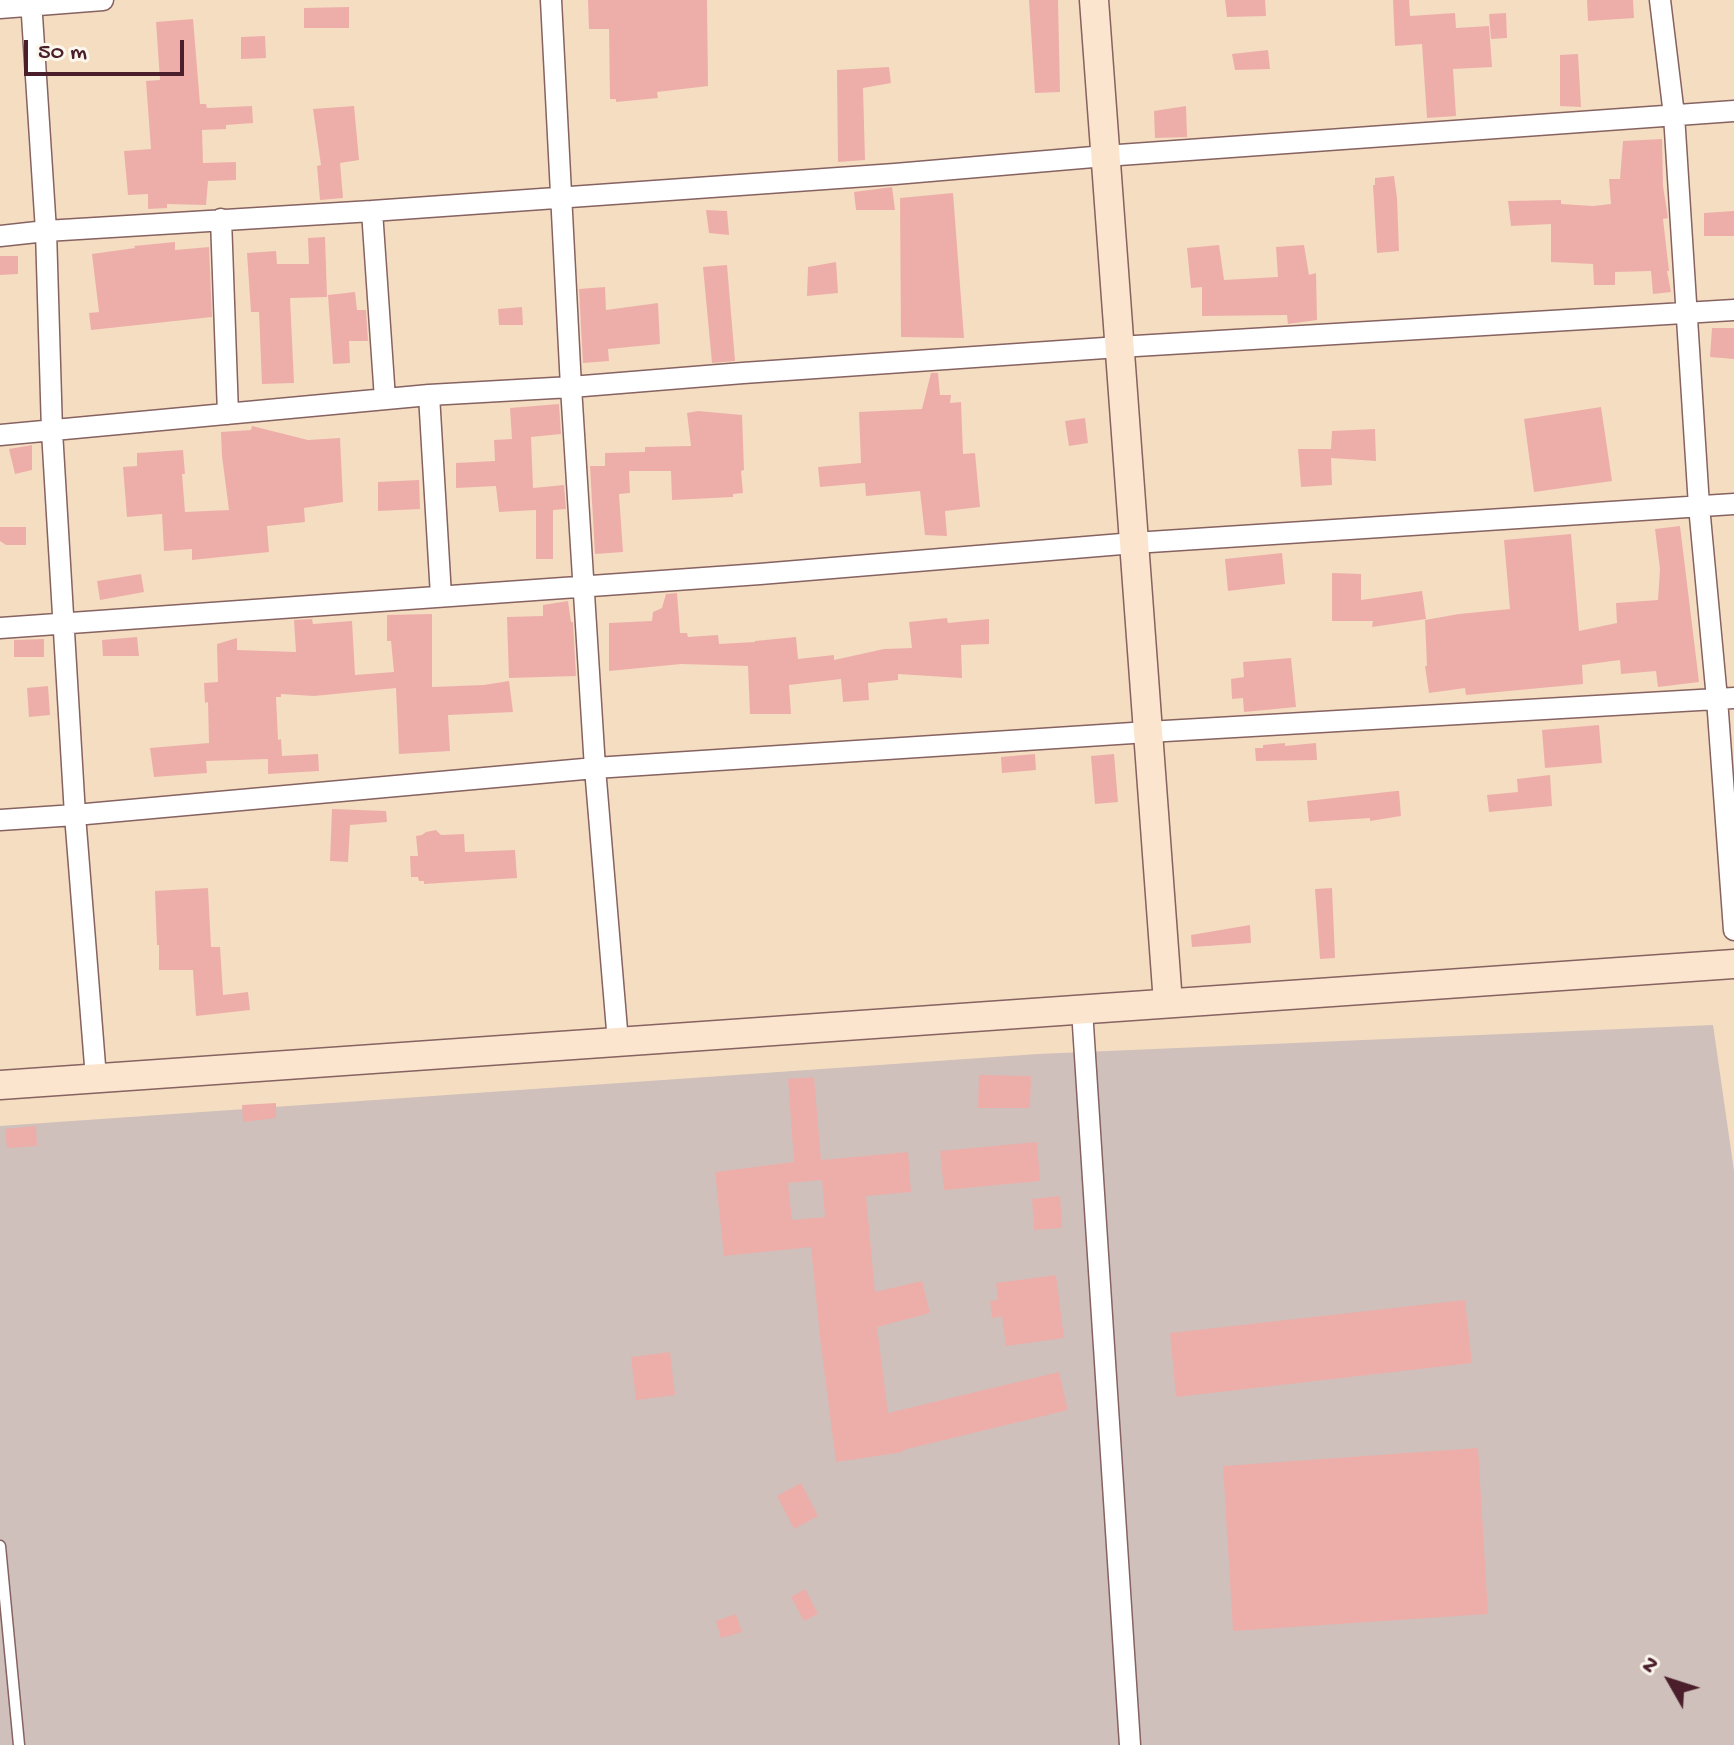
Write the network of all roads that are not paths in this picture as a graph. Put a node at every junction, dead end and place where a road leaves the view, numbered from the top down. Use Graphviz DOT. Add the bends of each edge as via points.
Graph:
graph roads {
  1 [pos="103,0"];
  2 [pos="551,0"];
  3 [pos="1094,0"];
  4 [pos="1660,0"];
  5 [pos="31,3"];
  6 [pos="0,8"];
  7 [pos="1734,111"];
  8 [pos="1674,115"];
  9 [pos="1105,156"];
  10 [pos="560,197"];
  11 [pos="372,211"];
  12 [pos="221,219"];
  13 [pos="46,231"];
  14 [pos="0,236"];
  15 [pos="1734,310"];
  16 [pos="1686,313"];
  17 [pos="1119,347"];
  18 [pos="571,387"];
  19 [pos="429,395"];
  20 [pos="385,399"];
  21 [pos="228,414"];
  22 [pos="52,431"];
  23 [pos="0,435"];
  24 [pos="1734,504"];
  25 [pos="1699,506"];
  26 [pos="1134,543"];
  27 [pos="585,585"];
  28 [pos="441,596"];
  29 [pos="65,623"];
  30 [pos="0,628"];
  31 [pos="1726,699"];
  32 [pos="1148,732"];
  33 [pos="595,768"];
  34 [pos="75,815"];
  35 [pos="0,820"];
  36 [pos="1734,930"];
  37 [pos="1734,964"];
  38 [pos="1168,1003"];
  39 [pos="1082,1010"];
  40 [pos="618,1042"];
  41 [pos="96,1078"];
  42 [pos="0,1085"];
  43 [pos="0,1546"];
  44 [pos="19,1745"];
  45 [pos="1130,1745"];
  1 -- 5 [label="street"];
  2 -- 10 [label="street"];
  3 -- 9 [label="street"];
  4 -- 8 [label="street"];
  5 -- 6 [label="street"];
  5 -- 13 [label="street"];
  7 -- 8 [label="street"];
  8 -- 9 [label="street"];
  8 -- 16 [label="street"];
  9 -- 10 [label="street"];
  9 -- 17 [label="street"];
  10 -- 11 [label="street"];
  10 -- 18 [label="street"];
  11 -- 12 [label="street"];
  11 -- 20 [label="street"];
  12 -- 13 [label="street"];
  12 -- 21 [label="street"];
  13 -- 14 [label="street"];
  13 -- 22 [label="street"];
  15 -- 16 [label="street"];
  16 -- 17 [label="street"];
  16 -- 25 [label="street"];
  17 -- 18 [label="street"];
  17 -- 26 [label="street"];
  18 -- 19 [label="street"];
  18 -- 27 [label="street"];
  19 -- 20 [label="street"];
  19 -- 28 [label="street"];
  20 -- 21 [label="street"];
  21 -- 22 [label="street"];
  22 -- 23 [label="street"];
  22 -- 29 [label="street"];
  24 -- 25 [label="street"];
  25 -- 26 [label="street"];
  25 -- 31 [label="street"];
  26 -- 27 [label="street"];
  26 -- 32 [label="street"];
  27 -- 28 [label="street"];
  27 -- 33 [label="street"];
  28 -- 29 [label="street"];
  29 -- 30 [label="street"];
  29 -- 34 [label="street"];
  31 -- 32 [label="street"];
  31 -- 36 [label="street"];
  32 -- 33 [label="street"];
  32 -- 38 [label="street"];
  33 -- 34 [label="street"];
  33 -- 40 [label="street"];
  34 -- 35 [label="street"];
  34 -- 41 [label="street"];
  37 -- 38 [label="street"];
  38 -- 39 [label="street"];
  39 -- 40 [label="street"];
  39 -- 45 [label="street"];
  40 -- 41 [label="street"];
  41 -- 42 [label="street"];
  43 -- 44 [label="lane"];
}
